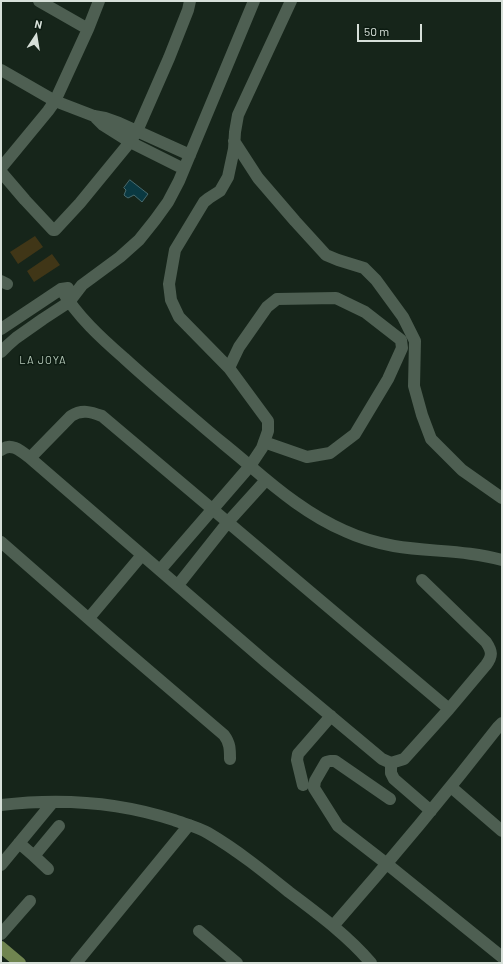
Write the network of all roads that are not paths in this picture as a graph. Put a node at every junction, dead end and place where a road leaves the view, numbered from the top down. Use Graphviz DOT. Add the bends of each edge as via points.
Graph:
graph roads {
  1 [pos="39,1"];
  2 [pos="100,1"];
  3 [pos="190,1"];
  4 [pos="254,1"];
  5 [pos="290,1"];
  6 [pos="88,29"];
  7 [pos="1,70"];
  8 [pos="55,101"];
  9 [pos="94,116"];
  10 [pos="137,131"];
  11 [pos="158,140"];
  12 [pos="130,142"];
  13 [pos="234,142"];
  14 [pos="152,153"];
  15 [pos="190,155"];
  16 [pos="1,168"];
  17 [pos="184,169"];
  18 [pos="1,172"];
  19 [pos="82,285"];
  20 [pos="61,290"];
  21 [pos="69,302"];
  22 [pos="1,329"];
  23 [pos="1,352"];
  24 [pos="229,368"];
  25 [pos="264,442"];
  26 [pos="1,450"];
  27 [pos="30,458"];
  28 [pos="250,466"];
  29 [pos="266,480"];
  30 [pos="502,498"];
  31 [pos="212,509"];
  32 [pos="228,522"];
  33 [pos="1,542"];
  34 [pos="142,555"];
  35 [pos="502,560"];
  36 [pos="160,570"];
  37 [pos="422,580"];
  38 [pos="178,585"];
  39 [pos="89,618"];
  40 [pos="449,709"];
  41 [pos="331,716"];
  42 [pos="502,723"];
  43 [pos="230,759"];
  44 [pos="391,762"];
  45 [pos="303,785"];
  46 [pos="451,787"];
  47 [pos="390,799"];
  48 [pos="53,802"];
  49 [pos="1,805"];
  50 [pos="431,811"];
  51 [pos="189,825"];
  52 [pos="59,826"];
  53 [pos="502,831"];
  54 [pos="19,843"];
  55 [pos="34,856"];
  56 [pos="1,864"];
  57 [pos="387,864"];
  58 [pos="48,869"];
  59 [pos="30,901"];
  60 [pos="333,926"];
  61 [pos="199,931"];
  62 [pos="1,934"];
  63 [pos="1,947"];
  64 [pos="502,957"];
  65 [pos="20,963"];
  66 [pos="76,963"];
  67 [pos="237,963"];
  68 [pos="371,963"];
  1 -- 6 [label="street"];
  2 -- 6 [label="street"];
  3 -- 10 [label="street" via="169,58"];
  4 -- 15 [label="street"];
  5 -- 13 [label="street" via="238,115"];
  6 -- 8 [label="street"];
  7 -- 8 [label="street"];
  8 -- 9 [label="street"];
  8 -- 16 [label="street"];
  9 -- 10 [label="street"];
  9 -- 12 [label="street" via="103,125"];
  10 -- 11 [label="street"];
  10 -- 12 [label="street"];
  11 -- 14 [label="street"];
  11 -- 15 [label="street"];
  12 -- 14 [label="street"];
  12 -- 18 [label="street" via="54,231"];
  13 -- 24 [label="street" via="228,177 220,191 204,202 175,250 169,284 171,300 179,317"];
  13 -- 30 [label="street" via="258,178 326,255 364,268 376,280 403,318 415,341 414,386 431,439 462,470"];
  14 -- 17 [label="street"];
  15 -- 17 [label="street"];
  17 -- 19 [label="street" via="168,202 139,240"];
  19 -- 20 [label="street"];
  19 -- 21 [label="street"];
  20 -- 21 [label="street"];
  20 -- 22 [label="street"];
  21 -- 23 [label="street" via="43,318"];
  21 -- 28 [label="street" via="102,339 146,379"];
  24 -- 25 [label="street" via="268,421"];
  24 -- 25 [label="street" via="239,348 267,307 277,299 336,298 365,312 402,340 402,348 388,379 355,434 330,453 307,457"];
  25 -- 28 [label="street"];
  26 -- 27 [label="street" via="11,446"];
  27 -- 31 [label="street" via="77,412 94,412"];
  27 -- 34 [label="street"];
  28 -- 29 [label="street"];
  28 -- 31 [label="street"];
  29 -- 32 [label="street"];
  29 -- 35 [label="street" via="293,501 345,531 393,546 490,556"];
  31 -- 32 [label="street"];
  31 -- 36 [label="street"];
  32 -- 38 [label="street"];
  32 -- 40 [label="street"];
  33 -- 39 [label="street"];
  34 -- 36 [label="street"];
  34 -- 39 [label="street"];
  36 -- 38 [label="street"];
  37 -- 40 [label="street" via="490,648 490,660"];
  38 -- 41 [label="street"];
  39 -- 43 [label="street" via="224,735 230,747"];
  40 -- 44 [label="street" via="404,759"];
  41 -- 44 [label="street" via="382,759"];
  41 -- 45 [label="street" via="298,754"];
  42 -- 46 [label="street"];
  44 -- 50 [label="street" via="394,779"];
  46 -- 50 [label="street"];
  46 -- 53 [label="street"];
  47 -- 57 [label="street" via="335,762 326,762 315,780 314,788 338,826"];
  48 -- 49 [label="street"];
  48 -- 51 [label="street" via="122,807"];
  48 -- 54 [label="street"];
  50 -- 57 [label="street"];
  51 -- 60 [label="street" via="207,832 231,848"];
  51 -- 66 [label="street"];
  52 -- 55 [label="street"];
  54 -- 55 [label="street"];
  54 -- 56 [label="street"];
  55 -- 58 [label="street"];
  57 -- 60 [label="street"];
  57 -- 64 [label="street"];
  59 -- 62 [label="street"];
  60 -- 68 [label="street"];
  61 -- 67 [label="street"];
  63 -- 65 [label="main road"];
}
